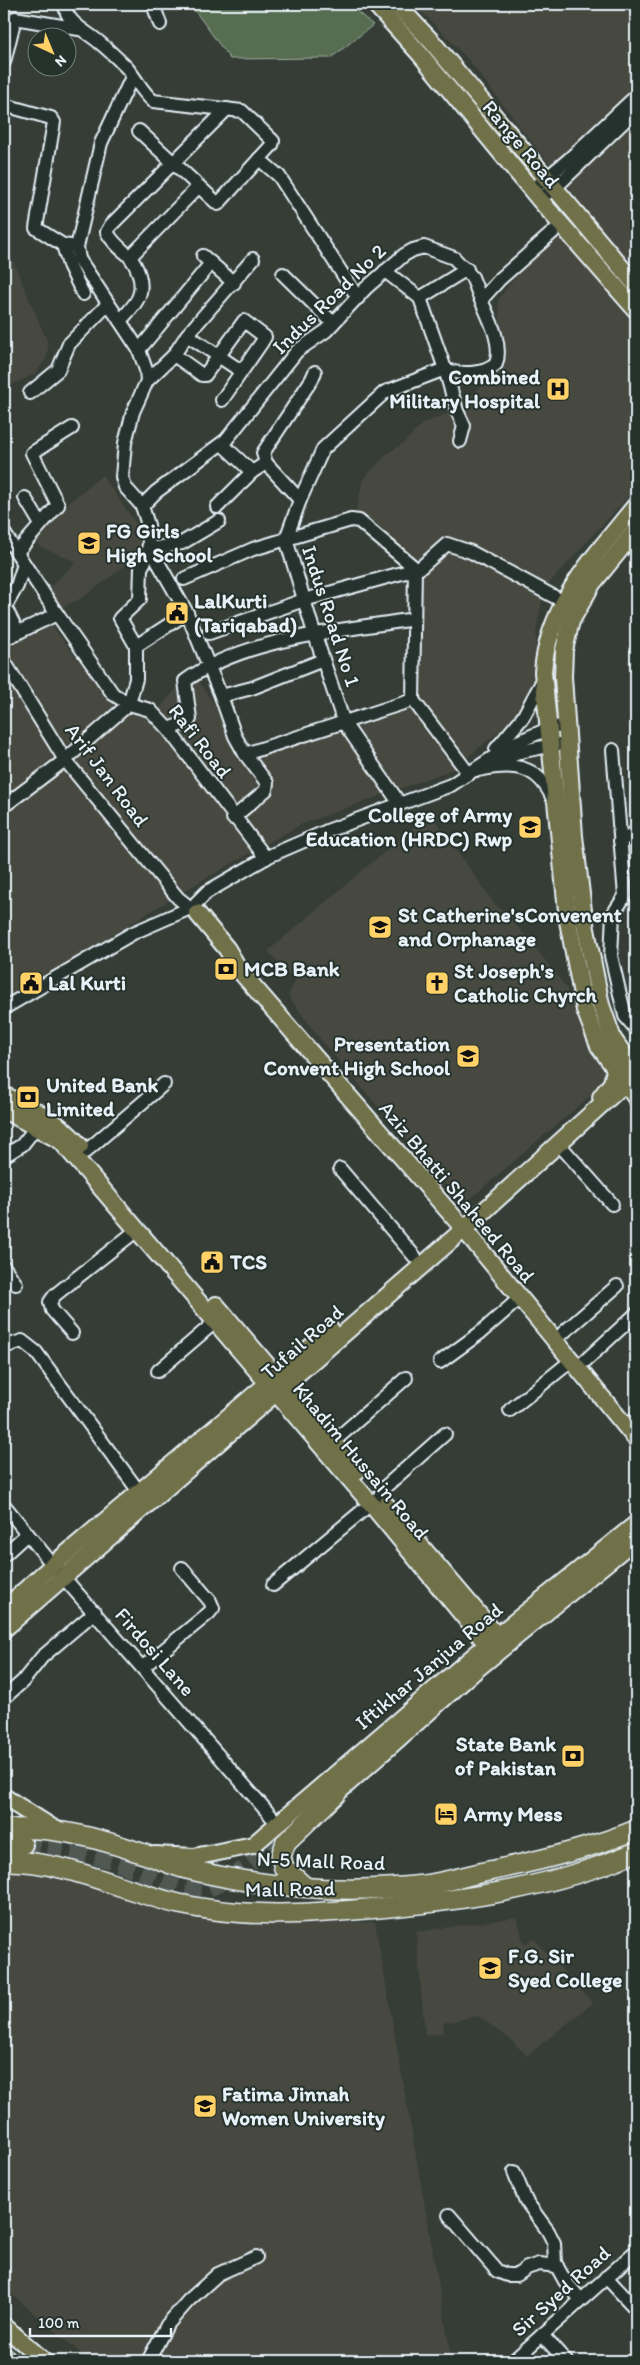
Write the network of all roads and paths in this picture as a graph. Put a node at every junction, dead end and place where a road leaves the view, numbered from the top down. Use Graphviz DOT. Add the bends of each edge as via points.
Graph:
graph roads {
  1 [pos="65,4"];
  2 [pos="153,4"];
  3 [pos="382,5"];
  4 [pos="160,24"];
  5 [pos="79,29"];
  6 [pos="4,62"];
  7 [pos="132,77"];
  8 [pos="636,96"];
  9 [pos="4,105"];
  10 [pos="227,109"];
  11 [pos="636,110"];
  12 [pos="139,131"];
  13 [pos="259,159"];
  14 [pos="174,162"];
  15 [pos="551,183"];
  16 [pos="198,187"];
  17 [pos="536,195"];
  18 [pos="561,224"];
  19 [pos="63,245"];
  20 [pos="77,247"];
  21 [pos="130,257"];
  22 [pos="253,258"];
  23 [pos="467,269"];
  24 [pos="385,271"];
  25 [pos="283,274"];
  26 [pos="234,283"];
  27 [pos="636,285"];
  28 [pos="83,294"];
  29 [pos="358,298"];
  30 [pos="420,298"];
  31 [pos="481,300"];
  32 [pos="108,304"];
  33 [pos="636,310"];
  34 [pos="120,321"];
  35 [pos="333,323"];
  36 [pos="187,335"];
  37 [pos="139,350"];
  38 [pos="174,355"];
  39 [pos="218,356"];
  40 [pos="445,369"];
  41 [pos="241,371"];
  42 [pos="315,372"];
  43 [pos="147,381"];
  44 [pos="30,393"];
  45 [pos="222,400"];
  46 [pos="72,428"];
  47 [pos="460,441"];
  48 [pos="222,444"];
  49 [pos="266,463"];
  50 [pos="252,472"];
  51 [pos="25,498"];
  52 [pos="300,500"];
  53 [pos="636,505"];
  54 [pos="142,506"];
  55 [pos="217,507"];
  56 [pos="219,521"];
  57 [pos="40,523"];
  58 [pos="636,530"];
  59 [pos="636,537"];
  60 [pos="5,539"];
  61 [pos="286,539"];
  62 [pos="150,550"];
  63 [pos="17,552"];
  64 [pos="24,564"];
  65 [pos="415,568"];
  66 [pos="184,578"];
  67 [pos="590,587"];
  68 [pos="304,600"];
  69 [pos="564,602"];
  70 [pos="186,613"];
  71 [pos="57,614"];
  72 [pos="414,619"];
  73 [pos="18,633"];
  74 [pos="209,633"];
  75 [pos="315,635"];
  76 [pos="4,639"];
  77 [pos="136,646"];
  78 [pos="324,660"];
  79 [pos="4,661"];
  80 [pos="209,666"];
  81 [pos="544,680"];
  82 [pos="221,696"];
  83 [pos="413,700"];
  84 [pos="129,704"];
  85 [pos="344,723"];
  86 [pos="568,726"];
  87 [pos="550,728"];
  88 [pos="168,729"];
  89 [pos="569,742"];
  90 [pos="551,745"];
  91 [pos="613,750"];
  92 [pos="245,754"];
  93 [pos="65,760"];
  94 [pos="471,773"];
  95 [pos="400,804"];
  96 [pos="4,806"];
  97 [pos="556,806"];
  98 [pos="233,818"];
  99 [pos="636,832"];
  100 [pos="620,841"];
  101 [pos="266,858"];
  102 [pos="192,908"];
  103 [pos="4,1008"];
  104 [pos="636,1029"];
  105 [pos="627,1075"];
  106 [pos="164,1084"];
  107 [pos="4,1095"];
  108 [pos="636,1098"];
  109 [pos="4,1110"];
  110 [pos="37,1126"];
  111 [pos="558,1144"];
  112 [pos="85,1152"];
  113 [pos="4,1156"];
  114 [pos="340,1169"];
  115 [pos="612,1204"];
  116 [pos="464,1222"];
  117 [pos="137,1230"];
  118 [pos="415,1257"];
  119 [pos="4,1267"];
  120 [pos="16,1284"];
  121 [pos="617,1286"];
  122 [pos="520,1298"];
  123 [pos="636,1314"];
  124 [pos="215,1322"];
  125 [pos="72,1333"];
  126 [pos="563,1333"];
  127 [pos="4,1347"];
  128 [pos="578,1361"];
  129 [pos="440,1362"];
  130 [pos="158,1371"];
  131 [pos="406,1378"];
  132 [pos="276,1385"];
  133 [pos="510,1410"];
  134 [pos="636,1420"];
  135 [pos="445,1434"];
  136 [pos="636,1440"];
  137 [pos="333,1442"];
  138 [pos="140,1493"];
  139 [pos="375,1500"];
  140 [pos="4,1505"];
  141 [pos="636,1524"];
  142 [pos="27,1534"];
  143 [pos="636,1538"];
  144 [pos="4,1555"];
  145 [pos="182,1568"];
  146 [pos="58,1570"];
  147 [pos="273,1585"];
  148 [pos="4,1609"];
  149 [pos="95,1612"];
  150 [pos="4,1629"];
  151 [pos="493,1645"];
  152 [pos="143,1667"];
  153 [pos="4,1698"];
  154 [pos="336,1794"];
  155 [pos="4,1797"];
  156 [pos="278,1824"];
  157 [pos="4,1830"];
  158 [pos="636,1830"];
  159 [pos="60,1833"];
  160 [pos="24,1845"];
  161 [pos="4,1847"];
  162 [pos="636,1852"];
  163 [pos="145,1854"];
  164 [pos="4,1861"];
  165 [pos="636,1861"];
  166 [pos="517,1865"];
  167 [pos="599,1866"];
  168 [pos="425,1884"];
  169 [pos="305,1887"];
  170 [pos="520,1887"];
  171 [pos="426,1904"];
  172 [pos="514,2172"];
  173 [pos="449,2215"];
  174 [pos="636,2251"];
  175 [pos="256,2257"];
  176 [pos="557,2266"];
  177 [pos="606,2278"];
  178 [pos="582,2300"];
  179 [pos="636,2308"];
  180 [pos="4,2326"];
  181 [pos="542,2335"];
  182 [pos="4,2340"];
  183 [pos="4,2356"];
  184 [pos="10,2361"];
  185 [pos="29,2361"];
  186 [pos="44,2361"];
  187 [pos="148,2361"];
  188 [pos="513,2361"];
  189 [pos="566,2361"];
  1 -- 5 [label="street"];
  2 -- 4 [label="street"];
  3 -- 15 [label="main road" via="432,42"];
  3 -- 17 [label="main road, Range Road"];
  5 -- 6 [label="street" via="16,18"];
  5 -- 7 [label="street" via="100,42"];
  7 -- 10 [label="street" via="153,101"];
  7 -- 20 [label="street" via="100,143"];
  8 -- 15 [label="street"];
  9 -- 19 [label="street" via="51,118 54,122 36,228"];
  10 -- 13 [label="street" via="242,111 273,141"];
  10 -- 14 [label="street"];
  11 -- 15 [label="street"];
  12 -- 14 [label="street"];
  13 -- 16 [label="street" via="218,204"];
  13 -- 29 [label="street" via="278,176"];
  14 -- 16 [label="street"];
  14 -- 21 [label="street" via="106,232"];
  15 -- 17 [label="street"];
  15 -- 27 [label="main road"];
  16 -- 21 [label="street"];
  17 -- 18 [label="main road, Range Road"];
  18 -- 31 [label="street"];
  18 -- 33 [label="main road, Range Road"];
  19 -- 20 [label="street"];
  19 -- 28 [label="street"];
  20 -- 32 [label="street" via="79,258"];
  21 -- 34 [label="street" via="137,268 140,296"];
  22 -- 26 [label="street"];
  23 -- 24 [label="street, Indus Road No 2" via="454,258 424,247 404,255"];
  23 -- 30 [label="street"];
  23 -- 31 [label="street"];
  24 -- 29 [label="street, Indus Road No 2"];
  24 -- 30 [label="street"];
  25 -- 35 [label="street"];
  26 -- 36 [label="street"];
  26 -- 37 [label="street" via="207,259"];
  29 -- 35 [label="street, Indus Road No 2"];
  30 -- 40 [label="street"];
  31 -- 40 [label="street, Indus Road No 1" via="498,348 496,364 464,373"];
  32 -- 34 [label="street"];
  32 -- 44 [label="street" via="69,344 58,370"];
  34 -- 37 [label="street"];
  35 -- 48 [label="street, Indus Road No 2" via="297,351"];
  36 -- 38 [label="street"];
  36 -- 39 [label="street"];
  37 -- 43 [label="street"];
  38 -- 39 [label="street" via="202,375"];
  38 -- 43 [label="street"];
  39 -- 41 [label="street"];
  39 -- 41 [label="street" via="244,321 247,322 264,337"];
  40 -- 47 [label="street" via="464,426"];
  40 -- 52 [label="street, Indus Road No 1" via="385,392 323,449"];
  41 -- 45 [label="street"];
  42 -- 49 [label="street" via="263,453"];
  43 -- 54 [label="street" via="133,412 125,443 122,477 125,486"];
  46 -- 57 [label="street" via="32,453 58,505"];
  48 -- 50 [label="street"];
  48 -- 54 [label="street, Indus Road No 2"];
  49 -- 50 [label="street"];
  49 -- 52 [label="street"];
  50 -- 55 [label="street"];
  51 -- 57 [label="street"];
  52 -- 61 [label="street, Indus Road No 1"];
  53 -- 69 [label="main road" via="579,575"];
  54 -- 62 [label="street" via="148,525"];
  56 -- 62 [label="street" via="182,542"];
  57 -- 63 [label="street"];
  58 -- 67 [label="main road"];
  59 -- 67 [label="street" via="600,582"];
  60 -- 63 [label="street, Rafi Road"];
  61 -- 65 [label="street" via="351,520 360,521"];
  61 -- 66 [label="street" via="253,548"];
  61 -- 68 [label="street, Indus Road No 1"];
  62 -- 70 [label="street"];
  62 -- 77 [label="street" via="141,568 139,602 120,618"];
  63 -- 64 [label="street, Rafi Road"];
  64 -- 71 [label="street, Rafi Road"];
  64 -- 73 [label="street" via="5,607"];
  65 -- 68 [label="street"];
  65 -- 69 [label="street" via="420,568 448,544 471,552"];
  65 -- 72 [label="street"];
  67 -- 86 [label="main road" via="571,621 564,650"];
  68 -- 74 [label="street"];
  68 -- 75 [label="street, Indus Road No 1"];
  69 -- 81 [label="main road" via="548,637"];
  70 -- 77 [label="street"];
  70 -- 80 [label="street"];
  71 -- 73 [label="street"];
  71 -- 84 [label="street, Rafi Road" via="113,694"];
  72 -- 75 [label="street"];
  72 -- 83 [label="street"];
  73 -- 76 [label="street"];
  75 -- 78 [label="street, Indus Road No 1"];
  75 -- 80 [label="street" via="275,643"];
  77 -- 84 [label="street" via="136,679"];
  78 -- 82 [label="street" via="252,688"];
  78 -- 85 [label="street, Indus Road No 1"];
  79 -- 93 [label="street, Arif Jan Road"];
  80 -- 82 [label="street"];
  80 -- 88 [label="street" via="185,682 190,719"];
  81 -- 87 [label="main road"];
  81 -- 94 [label="street" via="514,729"];
  82 -- 92 [label="street"];
  83 -- 85 [label="street"];
  83 -- 94 [label="street"];
  84 -- 88 [label="street, Rafi Road" via="150,710"];
  84 -- 93 [label="street"];
  85 -- 92 [label="street"];
  85 -- 95 [label="street, Indus Road No 1"];
  86 -- 87 [label="street"];
  86 -- 89 [label="main road"];
  87 -- 90 [label="main road"];
  87 -- 94 [label="street" via="515,743"];
  88 -- 98 [label="street, Rafi Road"];
  89 -- 90 [label="street"];
  89 -- 105 [label="main road" via="574,836 584,919 601,1005"];
  90 -- 94 [label="street" via="524,751"];
  90 -- 97 [label="main road"];
  91 -- 100 [label="street"];
  92 -- 98 [label="street" via="268,787"];
  93 -- 96 [label="street"];
  93 -- 102 [label="street, Arif Jan Road" via="178,898"];
  94 -- 95 [label="street"];
  94 -- 97 [label="street" via="505,766 524,768 546,784"];
  95 -- 101 [label="street"];
  97 -- 105 [label="main road" via="568,921 586,1010 598,1046"];
  98 -- 101 [label="street, Rafi Road"];
  99 -- 100 [label="street"];
  100 -- 104 [label="street" via="625,896 613,914 611,956 625,1016"];
  101 -- 102 [label="street" via="207,892"];
  102 -- 103 [label="street" via="133,933"];
  102 -- 116 [label="main road, Aziz Bhatti Shaheed Road" via="227,949 240,972"];
  105 -- 108 [label="main road"];
  105 -- 111 [label="main road, Tufail Road"];
  105 -- 116 [label="main road, Tufail Road"];
  106 -- 112 [label="street"];
  107 -- 112 [label="main road, Khadim Hussain Road" via="45,1115 68,1132"];
  109 -- 110 [label="main road, Khadim Hussain Road"];
  110 -- 113 [label="street" via="22,1145"];
  110 -- 117 [label="main road, Khadim Hussain Road" via="61,1141"];
  111 -- 115 [label="street"];
  111 -- 116 [label="main road, Tufail Road"];
  112 -- 132 [label="main road, Khadim Hussain Road"];
  114 -- 118 [label="street"];
  116 -- 118 [label="main road, Tufail Road"];
  116 -- 122 [label="main road, Aziz Bhatti Shaheed Road"];
  116 -- 126 [label="main road, Aziz Bhatti Shaheed Road"];
  116 -- 132 [label="main road, Tufail Road"];
  117 -- 124 [label="main road, Khadim Hussain Road"];
  117 -- 125 [label="street" via="50,1302 52,1310"];
  118 -- 132 [label="main road, Tufail Road"];
  119 -- 120 [label="street"];
  121 -- 126 [label="street"];
  122 -- 128 [label="main road, Aziz Bhatti Shaheed Road"];
  122 -- 129 [label="street"];
  123 -- 128 [label="street"];
  124 -- 130 [label="street"];
  124 -- 132 [label="main road, Khadim Hussain Road"];
  126 -- 128 [label="main road, Aziz Bhatti Shaheed Road"];
  127 -- 138 [label="street" via="22,1341 36,1352"];
  128 -- 133 [label="street"];
  128 -- 134 [label="main road, Aziz Bhatti Shaheed Road"];
  128 -- 136 [label="main road, Aziz Bhatti Shaheed Road"];
  131 -- 137 [label="street"];
  132 -- 137 [label="main road, Khadim Hussain Road"];
  132 -- 138 [label="main road, Tufail Road"];
  132 -- 139 [label="main road, Khadim Hussain Road"];
  132 -- 146 [label="main road, Tufail Road"];
  135 -- 139 [label="street" via="385,1487"];
  137 -- 139 [label="main road, Khadim Hussain Road"];
  138 -- 146 [label="main road, Tufail Road"];
  139 -- 147 [label="street"];
  139 -- 151 [label="main road, Khadim Hussain Road"];
  140 -- 142 [label="street, Firdosi Lane"];
  141 -- 151 [label="main road, Iftikhar Janjua Road"];
  142 -- 144 [label="street"];
  142 -- 146 [label="street, Firdosi Lane"];
  143 -- 151 [label="main road, Iftikhar Janjua Road"];
  145 -- 152 [label="street" via="213,1608"];
  146 -- 148 [label="main road, Tufail Road"];
  146 -- 149 [label="street, Firdosi Lane"];
  146 -- 150 [label="main road, Tufail Road"];
  149 -- 152 [label="street, Firdosi Lane"];
  149 -- 153 [label="street" via="42,1657"];
  151 -- 154 [label="main road, Iftikhar Janjua Road"];
  151 -- 156 [label="main road, Iftikhar Janjua Road"];
  152 -- 156 [label="street, Firdosi Lane"];
  154 -- 169 [label="highway" via="286,1842 281,1856 284,1868"];
  155 -- 159 [label="main road"];
  156 -- 163 [label="main road, Iftikhar Janjua Road" via="254,1845 194,1857"];
  157 -- 159 [label="highway, N-5 Mall Road" via="17,1828"];
  158 -- 166 [label="highway, N-5 Mall Road"];
  159 -- 163 [label="highway, N-5 Mall Road" via="105,1841"];
  160 -- 161 [label="main road"];
  162 -- 167 [label="highway, Mall Road"];
  163 -- 169 [label="highway, N-5 Mall Road" via="189,1870 274,1886"];
  164 -- 171 [label="highway, Mall Road" via="44,1865 180,1904 242,1914 296,1915"];
  165 -- 167 [label="highway"];
  166 -- 168 [label="highway, N-5 Mall Road"];
  166 -- 170 [label="highway" via="474,1885 476,1888"];
  167 -- 170 [label="highway, Mall Road"];
  168 -- 169 [label="highway, N-5 Mall Road"];
  168 -- 171 [label="highway" via="465,1882 468,1887 466,1891"];
  170 -- 171 [label="highway, Mall Road"];
  172 -- 176 [label="street" via="526,2201 554,2243"];
  173 -- 176 [label="street" via="497,2271 517,2275 539,2264"];
  174 -- 177 [label="street, Sir Syed Road"];
  175 -- 187 [label="street" via="218,2274 188,2301 167,2325"];
  176 -- 178 [label="street"];
  177 -- 178 [label="street, Sir Syed Road"];
  177 -- 179 [label="street"];
  178 -- 181 [label="street, Sir Syed Road"];
  180 -- 186 [label="main road"];
  181 -- 188 [label="street, Sir Syed Road"];
  181 -- 189 [label="street"];
  182 -- 185 [label="main road"];
  183 -- 184 [label="main road"];
}
